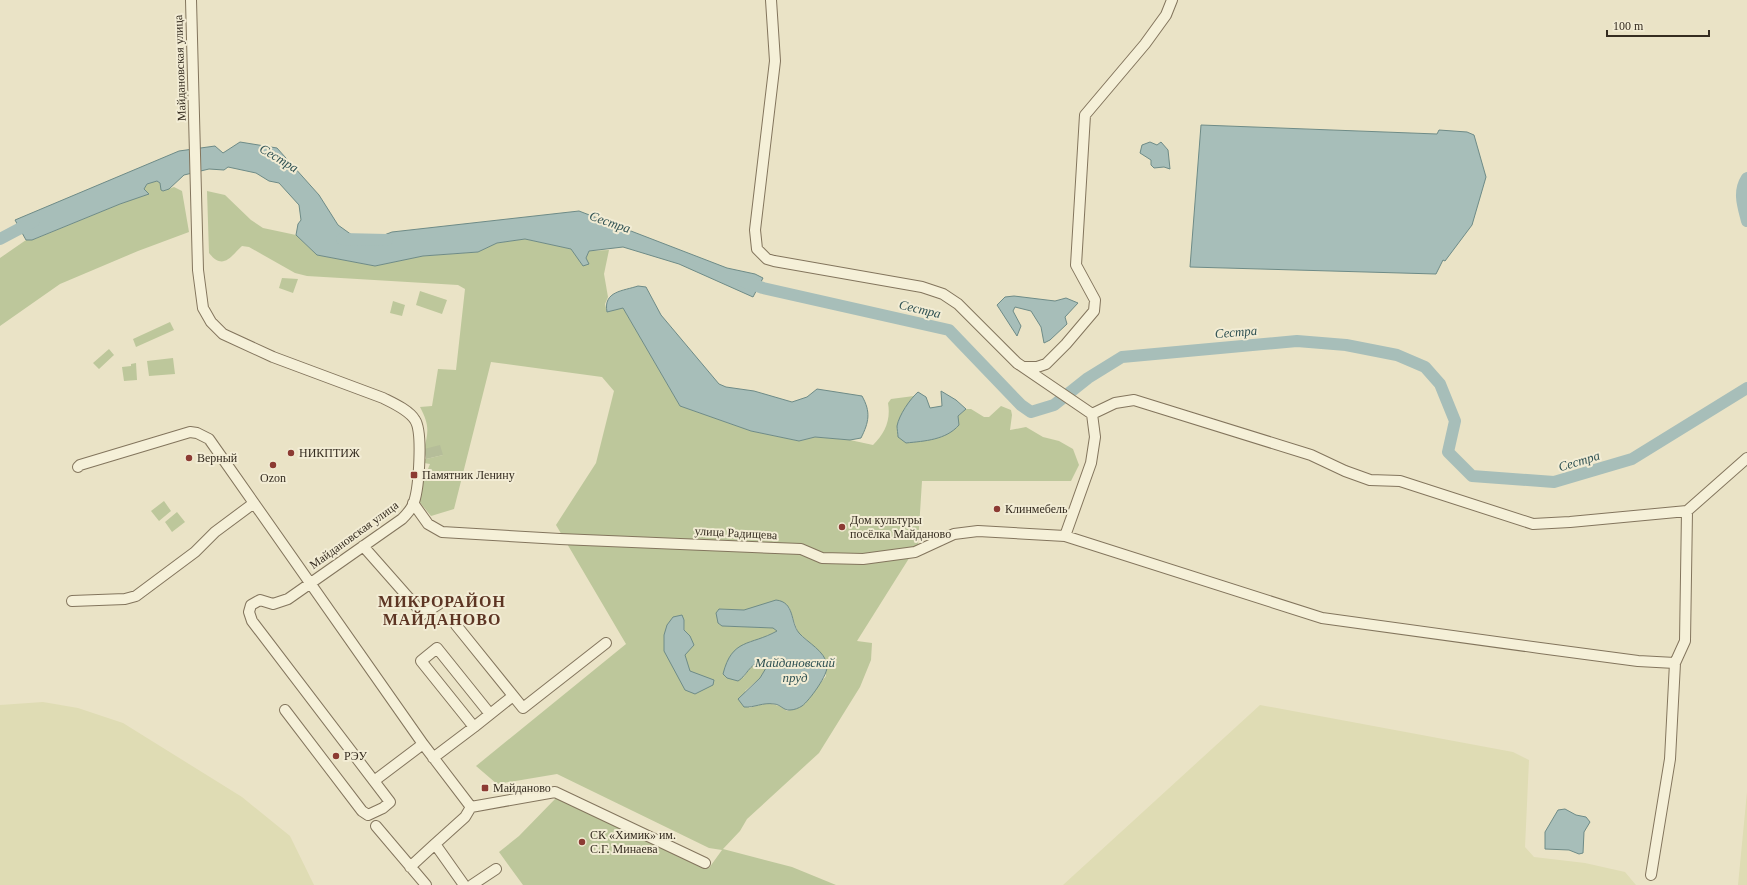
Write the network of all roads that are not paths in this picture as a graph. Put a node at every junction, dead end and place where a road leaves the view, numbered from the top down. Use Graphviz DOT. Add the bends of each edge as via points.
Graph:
graph roads {
  1 [pos="191,0"];
  2 [pos="771,0"];
  3 [pos="1172,0"];
  4 [pos="1026,369"];
  5 [pos="1092,414"];
  6 [pos="1747,458"];
  7 [pos="78,467"];
  8 [pos="254,502"];
  9 [pos="414,503"];
  10 [pos="1687,511"];
  11 [pos="1064,536"];
  12 [pos="363,546"];
  13 [pos="309,583"];
  14 [pos="72,601"];
  15 [pos="439,604"];
  16 [pos="456,625"];
  17 [pos="606,642"];
  18 [pos="1675,663"];
  19 [pos="513,696"];
  20 [pos="285,710"];
  21 [pos="490,714"];
  22 [pos="474,728"];
  23 [pos="423,744"];
  24 [pos="433,758"];
  25 [pos="374,781"];
  26 [pos="471,806"];
  27 [pos="376,826"];
  28 [pos="435,844"];
  29 [pos="705,863"];
  30 [pos="410,867"];
  31 [pos="496,869"];
  32 [pos="1651,875"];
  33 [pos="426,885"];
  34 [pos="464,885"];
  35 [pos="472,885"];
  1 -- 9 [label="street, Майдановская улица" via="198,270 203,308 215,328 230,338 383,398 415,419 419,427 419,459"];
  2 -- 4 [label="street" via="776,61 755,230 757,249 767,258 774,260 922,287 943,294 958,304"];
  3 -- 4 [label="street" via="1166,15 1145,44 1085,115 1076,264 1095,300 1094,311 1046,364"];
  4 -- 5 [label="street"];
  5 -- 10 [label="street" via="1115,403 1134,400 1312,455 1370,480 1400,481 1533,524"];
  5 -- 11 [label="street" via="1095,437 1091,463"];
  6 -- 10 [label="street"];
  7 -- 8 [label="street" via="190,432 198,433 213,443"];
  8 -- 13 [label="street"];
  8 -- 14 [label="street" via="215,532 195,552 136,596 125,599"];
  9 -- 11 [label="street, улица Радищева" via="428,524 442,532 801,549 822,558 863,559 915,552 954,534 978,531"];
  9 -- 12 [label="street, Майдановская улица" via="402,519"];
  10 -- 18 [label="street" via="1685,641"];
  11 -- 18 [label="street, улица Радищева" via="1322,618 1638,661"];
  12 -- 13 [label="street, Майдановская улица"];
  12 -- 15 [label="street" via="423,614"];
  13 -- 23 [label="street, Майдановская улица"];
  13 -- 25 [label="street" via="288,599 273,604 260,600 251,606 249,612 252,620"];
  16 -- 19 [label="street"];
  17 -- 19 [label="street" via="523,708"];
  18 -- 32 [label="street" via="1670,759"];
  19 -- 21 [label="street"];
  20 -- 25 [label="street" via="362,811 368,815 390,802"];
  21 -- 22 [label="street"];
  21 -- 22 [label="street" via="437,648 421,661"];
  22 -- 24 [label="street"];
  23 -- 24 [label="street, Майдановская улица"];
  23 -- 25 [label="street"];
  24 -- 26 [label="street, Майдановская улица"];
  26 -- 28 [label="street" via="465,817"];
  26 -- 29 [label="street" via="555,792"];
  27 -- 30 [label="street"];
  28 -- 30 [label="street"];
  28 -- 34 [label="street"];
  30 -- 33 [label="street"];
  31 -- 35 [label="street"];
}
